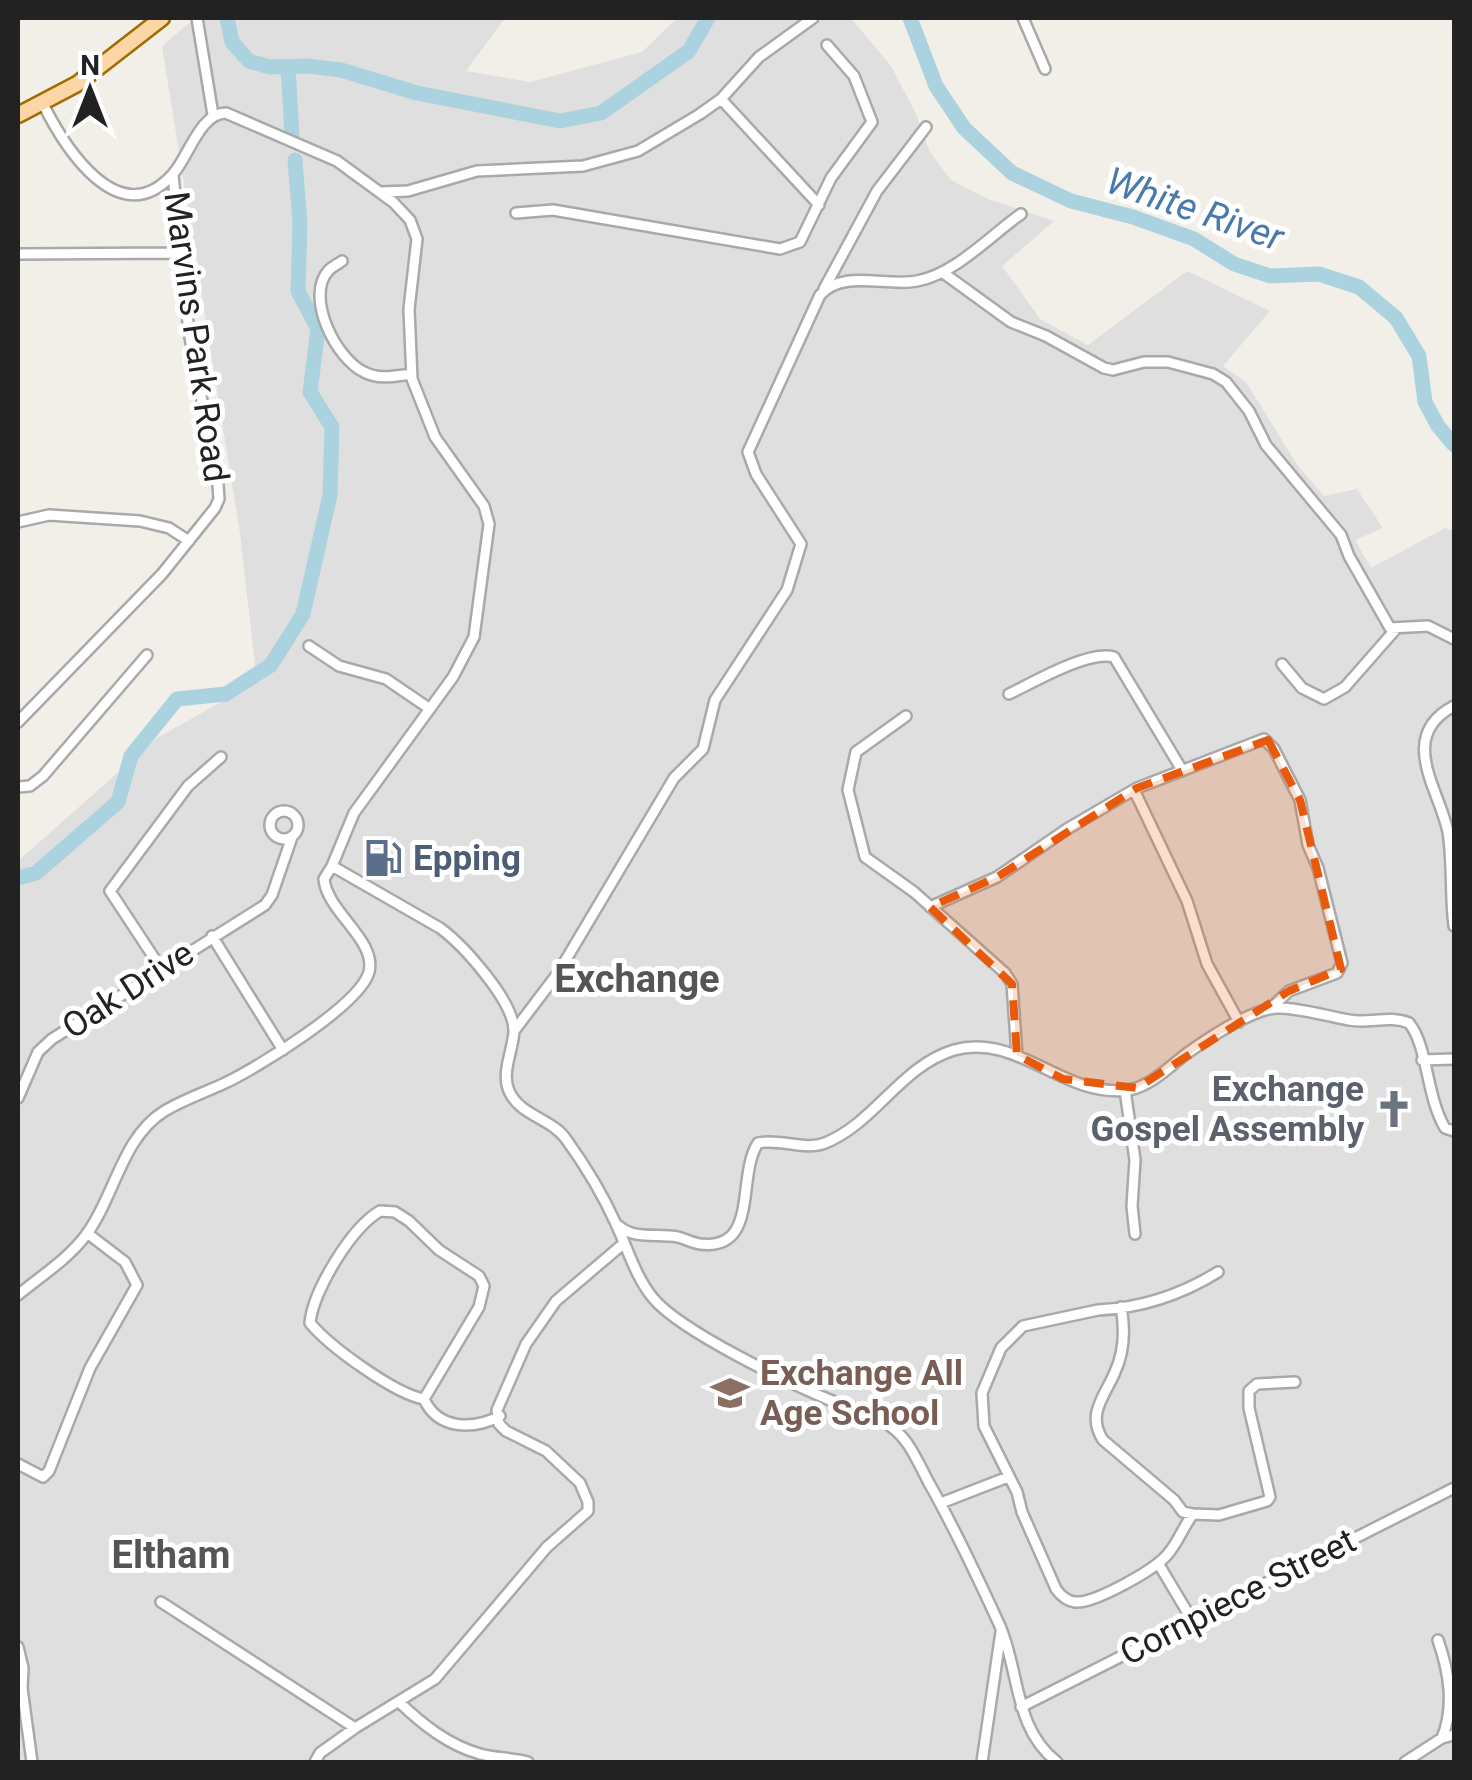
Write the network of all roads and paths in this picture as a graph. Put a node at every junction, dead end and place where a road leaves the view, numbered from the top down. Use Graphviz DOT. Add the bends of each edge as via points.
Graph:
graph roads {
  1 [pos="162,18"];
  2 [pos="198,18"];
  3 [pos="813,18"];
  4 [pos="1023,18"];
  5 [pos="827,45"];
  6 [pos="1045,69"];
  7 [pos="721,98"];
  8 [pos="43,104"];
  9 [pos="213,115"];
  10 [pos="18,116"];
  11 [pos="926,127"];
  12 [pos="173,174"];
  13 [pos="378,191"];
  14 [pos="818,205"];
  15 [pos="516,213"];
  16 [pos="1021,214"];
  17 [pos="179,253"];
  18 [pos="18,254"];
  19 [pos="342,261"];
  20 [pos="942,272"];
  21 [pos="823,291"];
  22 [pos="411,374"];
  23 [pos="18,522"];
  24 [pos="189,541"];
  25 [pos="1394,630"];
  26 [pos="1454,639"];
  27 [pos="309,646"];
  28 [pos="147,655"];
  29 [pos="1282,664"];
  30 [pos="1009,694"];
  31 [pos="1454,706"];
  32 [pos="430,709"];
  33 [pos="906,716"];
  34 [pos="18,722"];
  35 [pos="220,756"];
  36 [pos="1182,770"];
  37 [pos="18,787"];
  38 [pos="1135,792"];
  39 [pos="292,837"];
  40 [pos="280,838"];
  41 [pos="286,851"];
  42 [pos="332,866"];
  43 [pos="930,908"];
  44 [pos="1454,926"];
  45 [pos="212,936"];
  46 [pos="162,970"];
  47 [pos="1271,1008"];
  48 [pos="1240,1022"];
  49 [pos="514,1031"];
  50 [pos="283,1050"];
  51 [pos="1018,1055"];
  52 [pos="1454,1059"];
  53 [pos="1422,1060"];
  54 [pos="18,1067"];
  55 [pos="26,1078"];
  56 [pos="1125,1090"];
  57 [pos="18,1098"];
  58 [pos="1454,1130"];
  59 [pos="616,1225"];
  60 [pos="88,1233"];
  61 [pos="1134,1234"];
  62 [pos="622,1244"];
  63 [pos="1218,1272"];
  64 [pos="18,1296"];
  65 [pos="1121,1307"];
  66 [pos="1295,1382"];
  67 [pos="424,1399"];
  68 [pos="500,1416"];
  69 [pos="18,1464"];
  70 [pos="1008,1476"];
  71 [pos="1454,1488"];
  72 [pos="941,1503"];
  73 [pos="1193,1514"];
  74 [pos="1158,1563"];
  75 [pos="161,1602"];
  76 [pos="1192,1620"];
  77 [pos="1001,1629"];
  78 [pos="1438,1640"];
  79 [pos="18,1646"];
  80 [pos="399,1702"];
  81 [pos="1021,1707"];
  82 [pos="355,1728"];
  83 [pos="1454,1735"];
  84 [pos="1442,1738"];
  85 [pos="32,1762"];
  86 [pos="315,1762"];
  87 [pos="528,1762"];
  88 [pos="982,1762"];
  89 [pos="1057,1762"];
  90 [pos="1405,1762"];
  1 -- 8 [label="main road"];
  2 -- 9 [label="street"];
  3 -- 7 [label="street"];
  4 -- 6 [label="street"];
  5 -- 14 [label="street" via="854,76 872,122"];
  7 -- 13 [label="street" via="658,140 602,162 477,171 408,192"];
  7 -- 14 [label="street"];
  8 -- 10 [label="main road"];
  8 -- 12 [label="street" via="75,158 100,184 139,192"];
  9 -- 12 [label="street"];
  9 -- 13 [label="street" via="226,113 319,151"];
  11 -- 21 [label="street" via="877,191"];
  12 -- 17 [label="street, Marvins Park Road"];
  13 -- 22 [label="street" via="415,230"];
  14 -- 15 [label="street" via="800,242 780,249 553,210"];
  16 -- 20 [label="street"];
  17 -- 18 [label="street"];
  17 -- 24 [label="street, Marvins Park Road" via="218,489 217,504"];
  19 -- 22 [label="street" via="322,281 333,342 364,373"];
  20 -- 21 [label="street" via="903,282 838,282"];
  20 -- 25 [label="street" via="996,314 1104,368 1168,362 1226,382 1266,444 1341,535"];
  21 -- 49 [label="street" via="748,452 801,544 787,590 715,700 703,749 674,778 558,973"];
  22 -- 32 [label="street" via="435,437 484,506 488,524 474,637"];
  23 -- 24 [label="street" via="49,515 140,521"];
  24 -- 34 [label="street, Marvins Park Road"];
  25 -- 26 [label="street" via="1428,626"];
  25 -- 29 [label="street" via="1334,696 1317,698"];
  27 -- 32 [label="street" via="339,666 386,679"];
  28 -- 37 [label="street" via="43,776"];
  30 -- 36 [label="street" via="1109,654"];
  31 -- 44 [label="street" via="1436,720 1425,752 1427,778 1448,835"];
  32 -- 42 [label="street" via="354,813"];
  33 -- 43 [label="street" via="856,752 848,790 865,857"];
  35 -- 46 [label="street" via="188,786 110,891"];
  36 -- 38 [label="street"];
  36 -- 47 [label="street" via="1264,739 1300,800 1341,969 1289,991"];
  38 -- 43 [label="street" via="997,877"];
  38 -- 48 [label="street" via="1187,901 1207,964"];
  39 -- 40 [label="street"];
  39 -- 40 [label="street" via="297,819 281,811 270,827"];
  39 -- 41 [label="street, Oak Drive"];
  40 -- 41 [label="street"];
  41 -- 45 [label="street, Oak Drive" via="265,904"];
  42 -- 49 [label="street" via="453,938 484,973"];
  42 -- 50 [label="street" via="324,879 329,900 364,948 368,976"];
  43 -- 51 [label="street" via="1012,984"];
  45 -- 46 [label="street, Oak Drive"];
  45 -- 50 [label="street"];
  46 -- 55 [label="street, Oak Drive" via="44,1044"];
  47 -- 48 [label="street"];
  47 -- 53 [label="street" via="1358,1022 1404,1020 1414,1028"];
  48 -- 56 [label="street" via="1161,1075"];
  49 -- 59 [label="street" via="508,1089 565,1136"];
  50 -- 60 [label="street" via="152,1120"];
  51 -- 56 [label="street" via="1070,1082"];
  51 -- 59 [label="street" via="984,1046 948,1052 908,1076 831,1141 758,1143 738,1231 725,1242 628,1234"];
  52 -- 53 [label="street"];
  53 -- 58 [label="street" via="1437,1115 1444,1128"];
  54 -- 55 [label="street"];
  55 -- 57 [label="street, Oak Drive"];
  56 -- 61 [label="street"];
  59 -- 62 [label="street"];
  60 -- 64 [label="street"];
  60 -- 69 [label="street" via="125,1262 137,1284 90,1368 49,1471 37,1477"];
  62 -- 68 [label="street" via="556,1301 526,1344 499,1404"];
  62 -- 72 [label="street" via="655,1301 688,1328 885,1420 907,1443"];
  63 -- 65 [label="street" via="1167,1298"];
  65 -- 70 [label="street" via="1023,1326 1001,1348 981,1411"];
  65 -- 73 [label="street" via="1122,1345 1096,1406 1096,1430 1183,1512"];
  66 -- 73 [label="street" via="1257,1384 1249,1391 1267,1501"];
  67 -- 67 [label="street" via="410,1397 342,1353 310,1324 338,1258 380,1212 409,1222 484,1286 479,1307"];
  67 -- 68 [label="street" via="430,1414 452,1424 481,1425"];
  68 -- 80 [label="street" via="506,1431 546,1452 580,1483 588,1512 547,1546 434,1679"];
  70 -- 72 [label="street"];
  70 -- 74 [label="street" via="1061,1596 1093,1599"];
  71 -- 76 [label="street, Cornpiece Street"];
  72 -- 77 [label="street"];
  73 -- 74 [label="street"];
  74 -- 76 [label="street"];
  75 -- 82 [label="street"];
  76 -- 81 [label="street, Cornpiece Street"];
  77 -- 81 [label="street"];
  77 -- 88 [label="street"];
  78 -- 84 [label="street" via="1451,1705"];
  79 -- 85 [label="street"];
  80 -- 82 [label="street"];
  80 -- 87 [label="street" via="426,1728 479,1754"];
  81 -- 89 [label="street" via="1039,1748"];
  82 -- 86 [label="street"];
  83 -- 84 [label="street"];
  84 -- 90 [label="street"];
}
